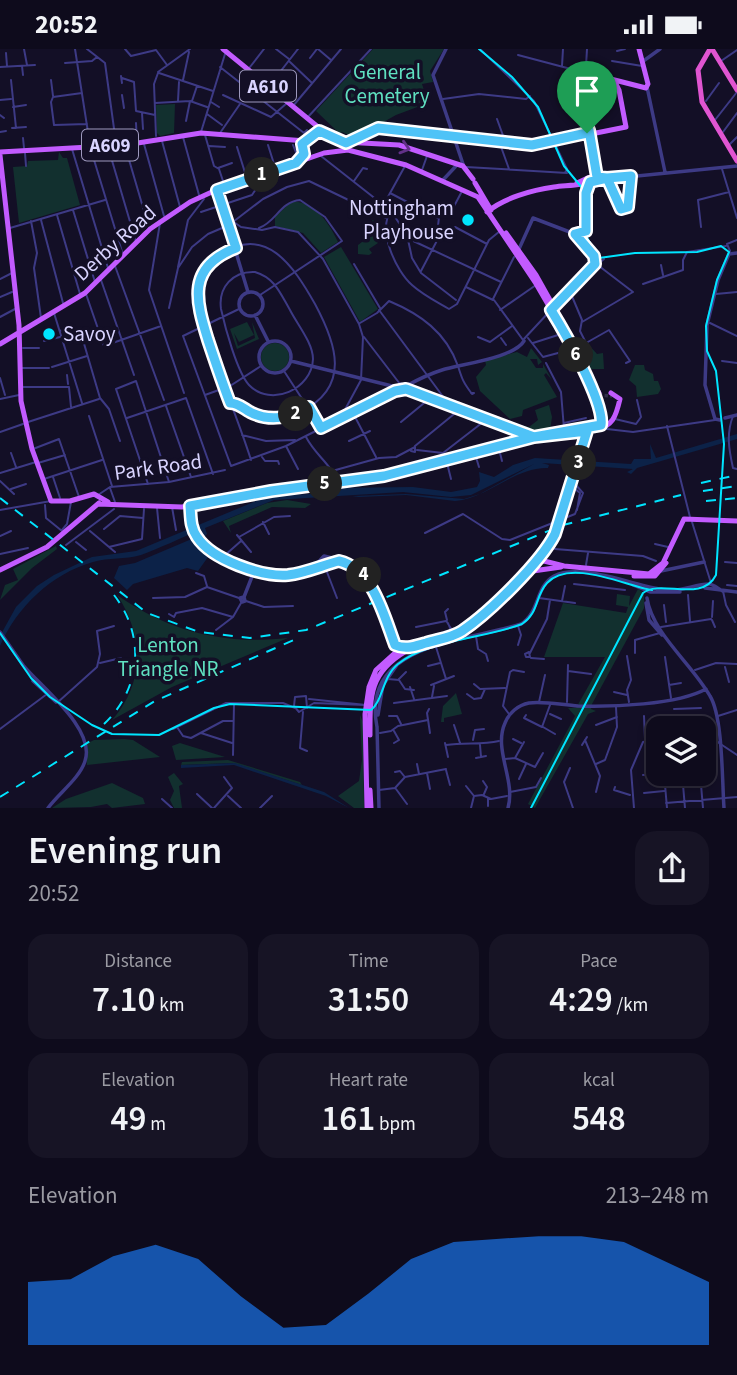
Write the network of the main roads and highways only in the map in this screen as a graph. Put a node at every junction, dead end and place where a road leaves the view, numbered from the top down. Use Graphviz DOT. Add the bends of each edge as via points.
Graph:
graph roads {
  1 [pos="711,49"];
  2 [pos="225,51"];
  3 [pos="642,58"];
  4 [pos="595,75"];
  5 [pos="614,80"];
  6 [pos="734,80"];
  7 [pos="626,83"];
  8 [pos="586,85"];
  9 [pos="619,90"];
  10 [pos="737,91"];
  11 [pos="318,132"];
  12 [pos="591,135"];
  13 [pos="306,141"];
  14 [pos="293,143"];
  15 [pos="348,150"];
  16 [pos="300,152"];
  17 [pos="0,153"];
  18 [pos="318,156"];
  19 [pos="737,160"];
  20 [pos="298,162"];
  21 [pos="595,169"];
  22 [pos="564,186"];
  23 [pos="476,192"];
  24 [pos="489,211"];
  25 [pos="517,252"];
  26 [pos="552,307"];
  27 [pos="20,333"];
  28 [pos="0,344"];
  29 [pos="614,395"];
  30 [pos="598,396"];
  31 [pos="601,427"];
  32 [pos="587,430"];
  33 [pos="586,441"];
  34 [pos="88,496"];
  35 [pos="98,496"];
  36 [pos="78,497"];
  37 [pos="92,505"];
  38 [pos="114,505"];
  39 [pos="691,519"];
  40 [pos="737,521"];
  41 [pos="551,548"];
  42 [pos="673,548"];
  43 [pos="541,557"];
  44 [pos="553,566"];
  45 [pos="662,569"];
  46 [pos="0,570"];
  47 [pos="530,572"];
  48 [pos="521,577"];
  49 [pos="400,651"];
  50 [pos="365,703"];
  51 [pos="369,808"];
  1 -- 6 [label="highway"];
  1 -- 19 [label="highway" via="698,70 703,104"];
  2 -- 11 [label="main road, A610"];
  3 -- 7 [label="main road" via="647,87"];
  4 -- 5 [label="main road"];
  4 -- 8 [label="main road"];
  4 -- 8 [label="main road" via="587,70"];
  5 -- 7 [label="main road"];
  5 -- 9 [label="main road"];
  6 -- 10 [label="highway"];
  7 -- 9 [label="main road"];
  8 -- 12 [label="main road"];
  9 -- 12 [label="main road" via="624,127"];
  11 -- 13 [label="main road"];
  11 -- 15 [label="main road, A610"];
  11 -- 23 [label="main road, A610, one-way" via="351,143 399,145 460,165 474,181"];
  12 -- 21 [label="main road"];
  13 -- 14 [label="main road, A609"];
  13 -- 16 [label="main road"];
  14 -- 16 [label="main road, A609"];
  14 -- 17 [label="main road, A609" via="203,133 125,145"];
  15 -- 18 [label="main road, Derby Road"];
  15 -- 23 [label="main road, Derby Road / A610" via="406,165"];
  16 -- 18 [label="main road"];
  16 -- 20 [label="main road"];
  17 -- 27 [label="main road"];
  18 -- 20 [label="main road, Derby Road"];
  20 -- 27 [label="main road, Derby Road" via="202,196 149,227 98,281"];
  21 -- 22 [label="main road" via="588,179"];
  21 -- 22 [label="main road" via="598,179"];
  22 -- 24 [label="main road" via="515,198"];
  23 -- 24 [label="main road, Derby Road / A610"];
  24 -- 25 [label="main road"];
  24 -- 25 [label="main road"];
  25 -- 26 [label="main road"];
  25 -- 26 [label="main road"];
  26 -- 30 [label="main road"];
  26 -- 30 [label="main road"];
  27 -- 28 [label="main road, Derby Road"];
  27 -- 36 [label="main road" via="21,395 48,502"];
  29 -- 31 [label="main road" via="619,404 613,420"];
  30 -- 31 [label="main road"];
  31 -- 32 [label="main road"];
  31 -- 33 [label="main road"];
  32 -- 33 [label="main road"];
  32 -- 38 [label="main road" via="534,437 377,478 172,507"];
  33 -- 41 [label="main road"];
  34 -- 35 [label="main road"];
  34 -- 36 [label="main road"];
  34 -- 37 [label="main road"];
  35 -- 37 [label="main road"];
  35 -- 38 [label="main road"];
  36 -- 37 [label="main road"];
  37 -- 38 [label="main road"];
  37 -- 46 [label="main road" via="83,518 39,552"];
  39 -- 40 [label="main road"];
  39 -- 42 [label="main road"];
  39 -- 42 [label="main road" via="680,523"];
  41 -- 43 [label="main road"];
  41 -- 44 [label="main road"];
  42 -- 45 [label="main road"];
  42 -- 45 [label="main road"];
  43 -- 44 [label="main road"];
  43 -- 47 [label="main road"];
  43 -- 48 [label="main road"];
  44 -- 45 [label="main road" via="644,578"];
  44 -- 47 [label="main road"];
  47 -- 48 [label="main road"];
  48 -- 49 [label="main road" via="468,625"];
  49 -- 50 [label="main road" via="379,674"];
  49 -- 50 [label="main road" via="374,673"];
  50 -- 51 [label="main road"];
  50 -- 51 [label="main road"];
}
